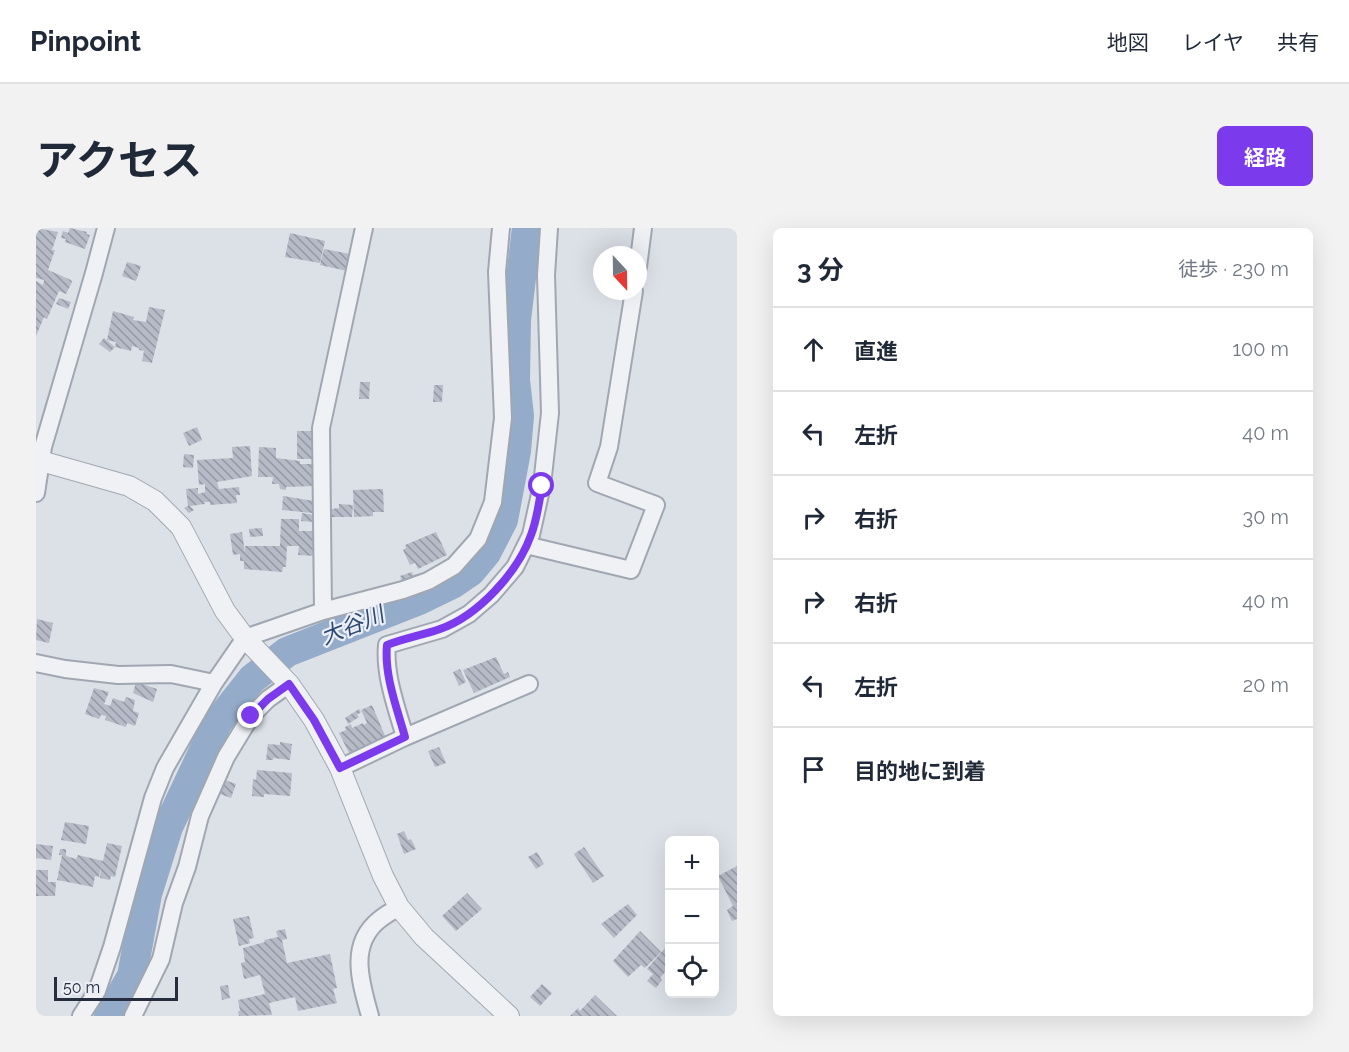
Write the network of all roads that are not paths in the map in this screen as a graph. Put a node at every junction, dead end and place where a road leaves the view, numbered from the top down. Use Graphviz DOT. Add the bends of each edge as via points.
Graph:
graph roads {
  1 [pos="106,228"];
  2 [pos="364,228"];
  3 [pos="501,228"];
  4 [pos="549,228"];
  5 [pos="643,228"];
  6 [pos="641,246"];
  7 [pos="633,300"];
  8 [pos="39,464"];
  9 [pos="36,493"];
  10 [pos="526,545"];
  11 [pos="323,610"];
  12 [pos="246,638"];
  13 [pos="36,663"];
  14 [pos="286,680"];
  15 [pos="214,682"];
  16 [pos="529,684"];
  17 [pos="405,737"];
  18 [pos="340,768"];
  19 [pos="399,907"];
  20 [pos="81,1016"];
  21 [pos="133,1016"];
  22 [pos="370,1016"];
  23 [pos="509,1016"];
  1 -- 8 [label="street"];
  2 -- 11 [label="street" via="321,428"];
  3 -- 11 [label="street" via="497,272 503,418 493,502 478,539 454,566 428,581"];
  4 -- 10 [label="street" via="546,275 550,413 542,486"];
  5 -- 6 [label="street"];
  7 -- 10 [label="street" via="609,447 597,483 656,505 631,570"];
  8 -- 9 [label="street"];
  8 -- 12 [label="street" via="129,486 155,501 181,527 225,611"];
  10 -- 17 [label="street" via="515,567 470,614 442,629 387,645 391,683"];
  11 -- 12 [label="street"];
  12 -- 14 [label="street"];
  12 -- 15 [label="street"];
  13 -- 15 [label="street" via="118,675 171,674"];
  14 -- 18 [label="street"];
  14 -- 21 [label="street" via="251,716 226,757 200,816 161,959"];
  15 -- 20 [label="street" via="165,768 153,798 112,947 97,991"];
  16 -- 17 [label="street"];
  17 -- 18 [label="street"];
  18 -- 19 [label="street"];
  19 -- 22 [label="street" via="378,920 359,953 359,975"];
  19 -- 23 [label="street" via="424,937"];
}
